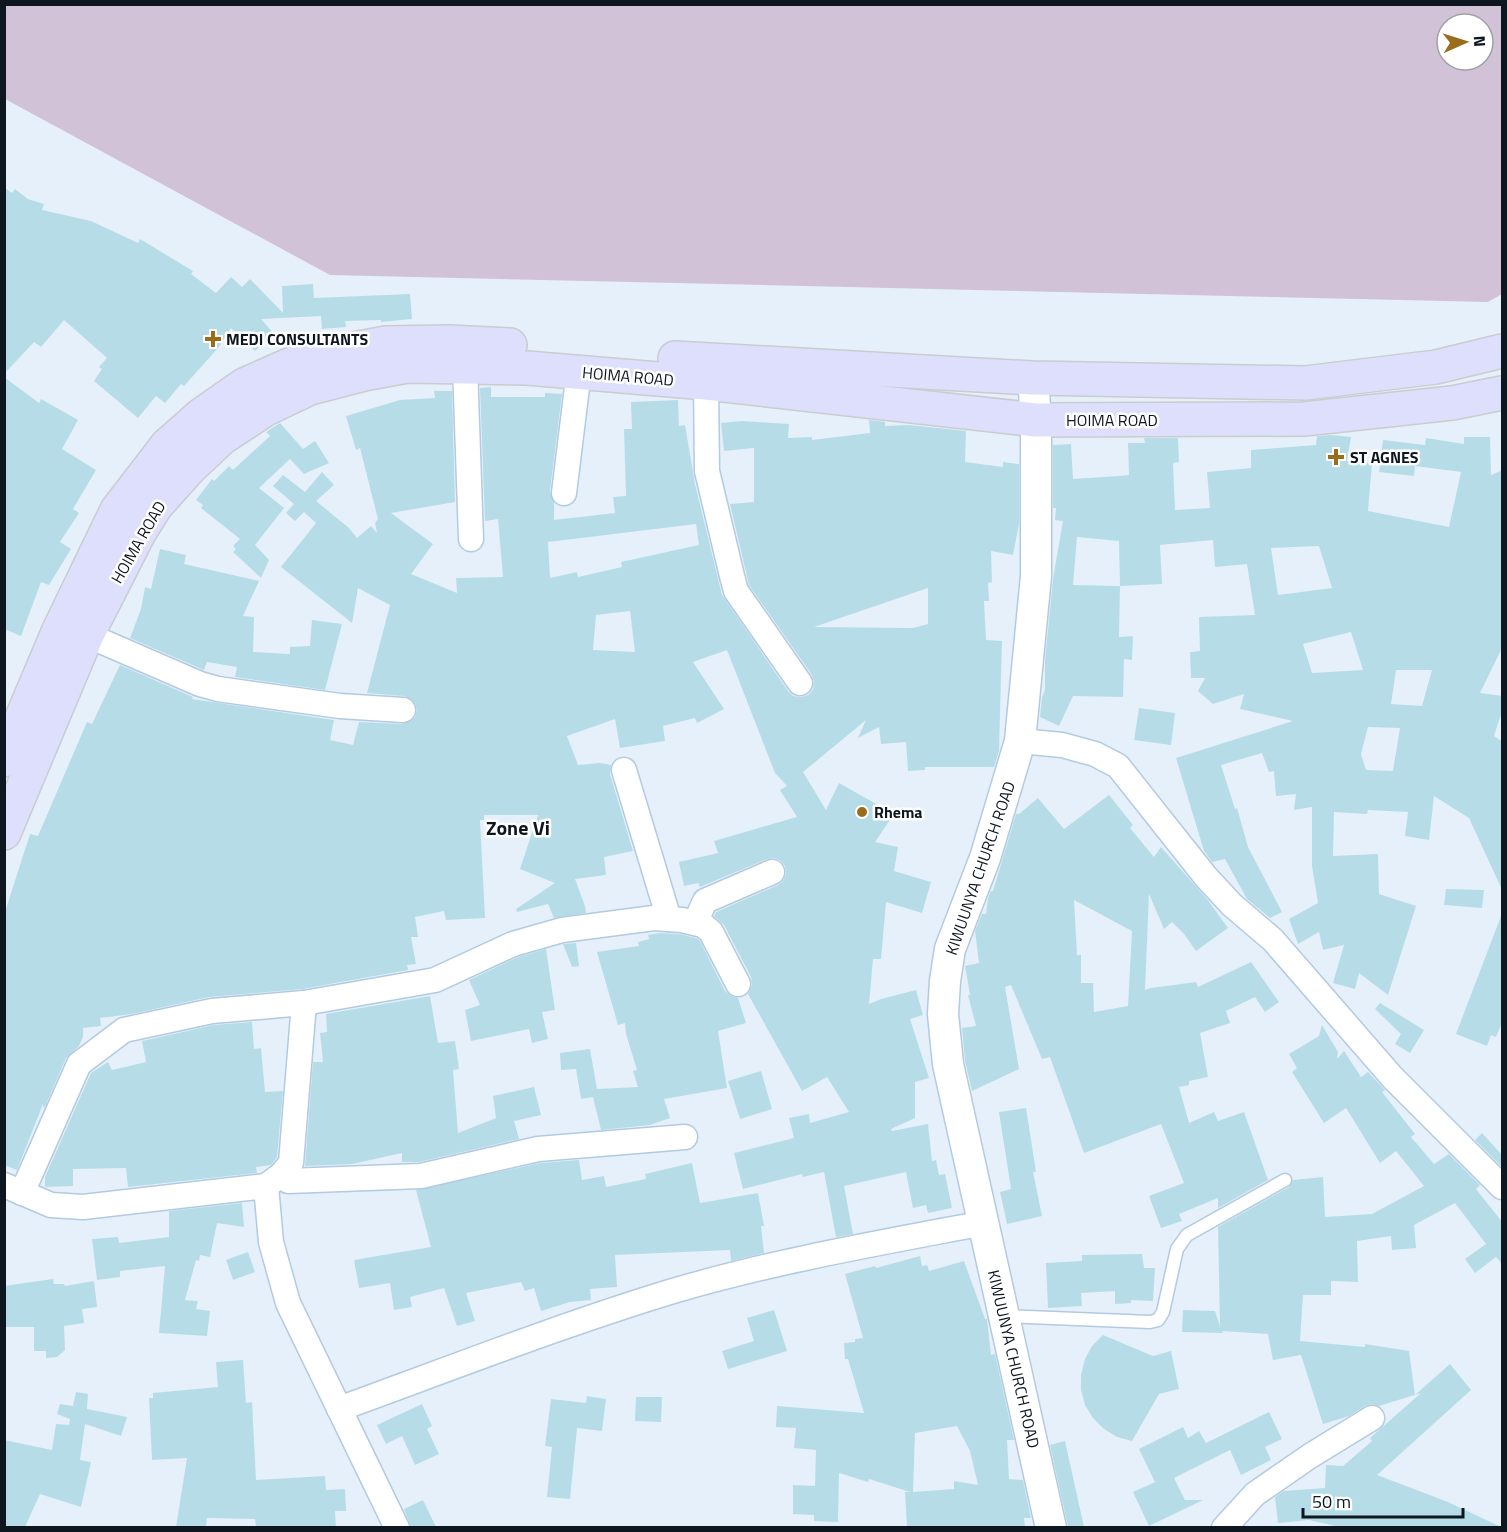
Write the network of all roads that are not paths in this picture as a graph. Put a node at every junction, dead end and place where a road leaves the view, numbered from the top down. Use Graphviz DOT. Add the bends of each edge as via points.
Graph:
graph roads {
  1 [pos="1503,351"];
  2 [pos="465,366"];
  3 [pos="579,371"];
  4 [pos="1033,378"];
  5 [pos="706,383"];
  6 [pos="1503,393"];
  7 [pos="1036,420"];
  8 [pos="564,492"];
  9 [pos="471,539"];
  10 [pos="87,635"];
  11 [pos="800,683"];
  12 [pos="403,710"];
  13 [pos="1020,741"];
  14 [pos="4,760"];
  15 [pos="624,770"];
  16 [pos="4,834"];
  17 [pos="772,872"];
  18 [pos="669,919"];
  19 [pos="695,923"];
  20 [pos="738,984"];
  21 [pos="303,1003"];
  22 [pos="685,1137"];
  23 [pos="1285,1180"];
  24 [pos="273,1181"];
  25 [pos="1503,1187"];
  26 [pos="13,1189"];
  27 [pos="984,1223"];
  28 [pos="1004,1316"];
  29 [pos="339,1409"];
  30 [pos="1372,1418"];
  31 [pos="397,1527"];
  32 [pos="1051,1527"];
  33 [pos="1224,1527"];
  1 -- 4 [label="main road, HOIMA ROAD" via="1436,367 1305,383"];
  2 -- 3 [label="main road, HOIMA ROAD"];
  2 -- 9 [label="street"];
  2 -- 10 [label="main road, HOIMA ROAD" via="407,366 310,388 266,409 222,438 156,506"];
  3 -- 5 [label="main road, HOIMA ROAD"];
  3 -- 8 [label="street"];
  4 -- 7 [label="street, KIWUUNYA CHURCH ROAD"];
  4 -- 14 [label="main road, HOIMA ROAD" via="449,342 386,343 289,365 244,385 201,415 167,445 117,510 59,630"];
  5 -- 7 [label="main road, HOIMA ROAD"];
  5 -- 11 [label="street" via="707,471 734,584"];
  6 -- 7 [label="main road, HOIMA ROAD" via="1452,403 1304,419"];
  7 -- 13 [label="street, KIWUUNYA CHURCH ROAD" via="1036,576"];
  10 -- 12 [label="street" via="218,689 340,706"];
  10 -- 16 [label="main road, HOIMA ROAD"];
  13 -- 25 [label="street" via="1062,745 1095,754 1118,766 1219,891 1273,940 1392,1077"];
  13 -- 27 [label="street, KIWUUNYA CHURCH ROAD" via="985,858 950,949 945,981 943,1014 948,1065"];
  15 -- 18 [label="street"];
  17 -- 19 [label="street" via="705,902"];
  18 -- 19 [label="street"];
  18 -- 21 [label="street" via="562,930 513,944 435,980"];
  19 -- 20 [label="street" via="711,932"];
  21 -- 24 [label="street" via="291,1163"];
  21 -- 26 [label="street" via="212,1011 124,1030 79,1064"];
  22 -- 24 [label="street" via="538,1149 421,1176"];
  23 -- 28 [label="lane" via="1186,1234 1177,1249 1158,1320"];
  24 -- 26 [label="street" via="83,1207 51,1205"];
  24 -- 29 [label="street" via="271,1242 288,1303"];
  27 -- 28 [label="street, KIWUUNYA CHURCH ROAD"];
  27 -- 29 [label="street" via="835,1251 674,1291"];
  28 -- 32 [label="street, KIWUUNYA CHURCH ROAD"];
  29 -- 31 [label="street"];
  30 -- 33 [label="street" via="1255,1494"];
}
